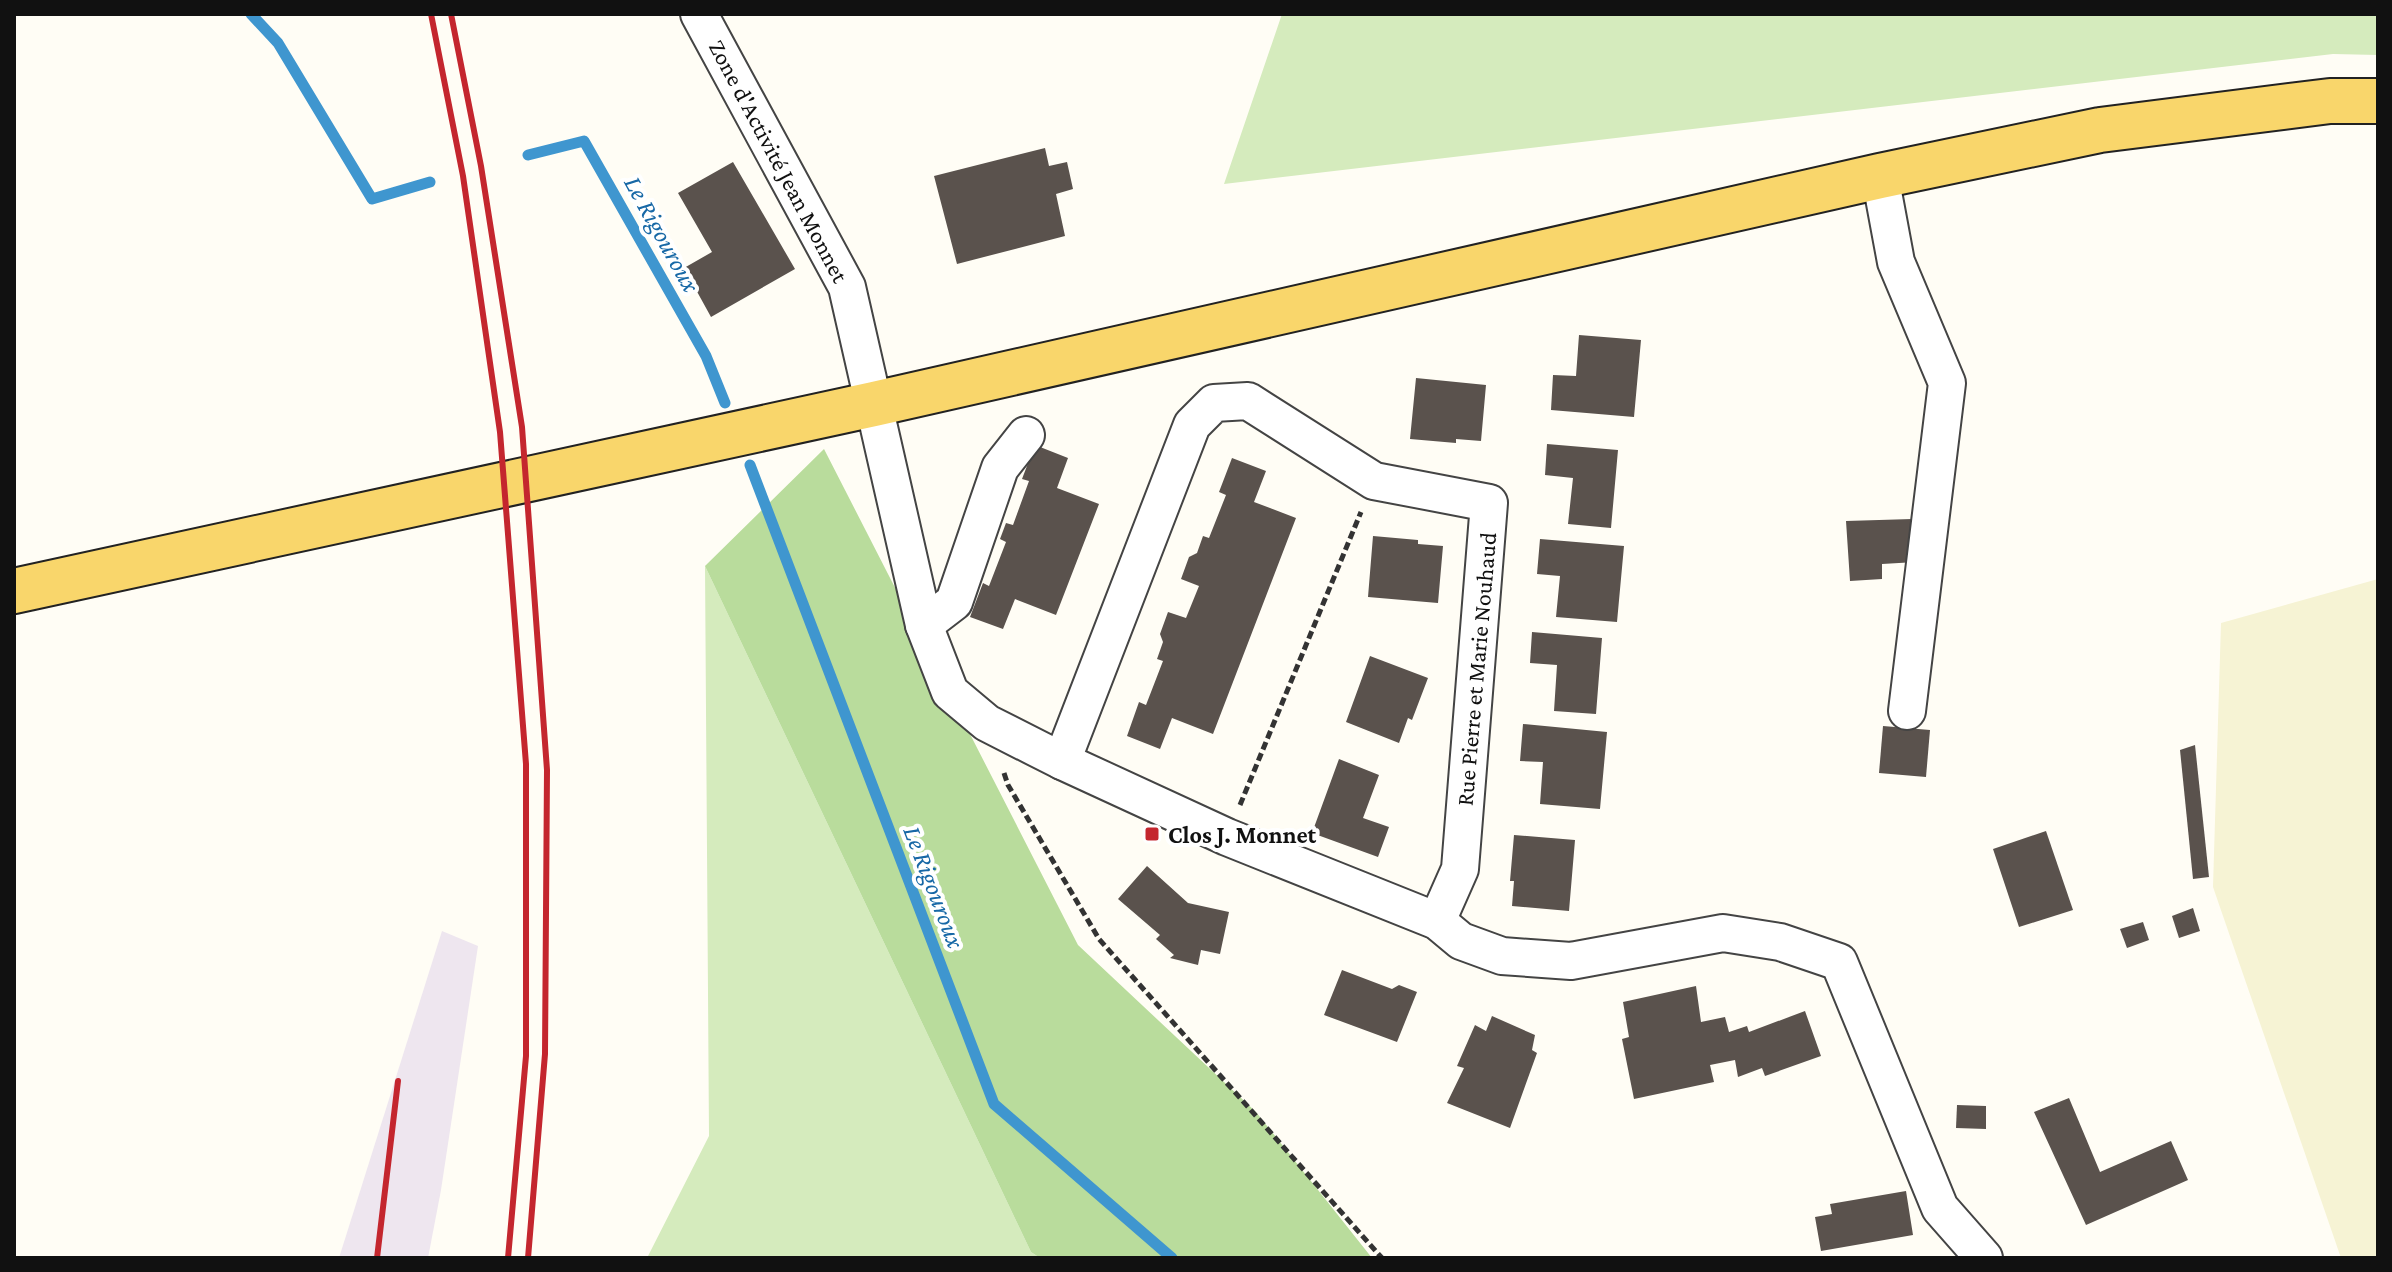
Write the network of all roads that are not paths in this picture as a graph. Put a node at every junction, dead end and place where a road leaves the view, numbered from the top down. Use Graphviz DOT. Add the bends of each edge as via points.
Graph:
graph roads {
  1 [pos="699,14"];
  2 [pos="2378,101"];
  3 [pos="1880,176"];
  4 [pos="874,404"];
  5 [pos="1026,435"];
  6 [pos="14,591"];
  7 [pos="924,625"];
  8 [pos="1907,711"];
  9 [pos="1062,761"];
  10 [pos="1437,921"];
  11 [pos="1984,1258"];
  1 -- 4 [label="street, Zone d'Activité Jean Monnet" via="847,287"];
  2 -- 3 [label="main road" via="2330,101 2100,130"];
  3 -- 4 [label="main road"];
  3 -- 8 [label="street" via="1896,262 1947,383"];
  4 -- 6 [label="main road"];
  4 -- 7 [label="street"];
  5 -- 7 [label="street" via="1000,468 954,602"];
  7 -- 9 [label="street" via="950,692 987,723"];
  9 -- 10 [label="street" via="1227,837"];
  9 -- 10 [label="street, Rue Pierre et Marie Nouhaud" via="1192,425 1214,403 1248,401 1374,481 1489,503 1460,869"];
  10 -- 11 [label="street" via="1461,941 1502,956 1571,961 1723,933 1780,942 1839,962 1940,1208"];
}
